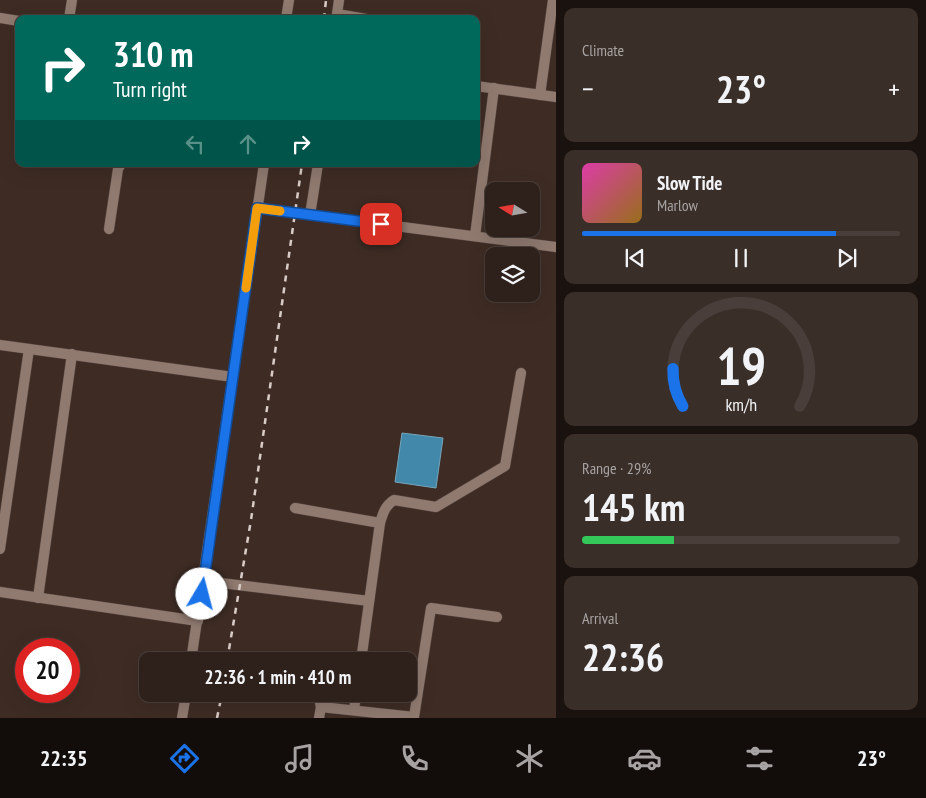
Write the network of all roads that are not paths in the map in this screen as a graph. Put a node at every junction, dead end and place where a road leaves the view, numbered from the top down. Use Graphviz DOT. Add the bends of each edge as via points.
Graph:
graph roads {
  1 [pos="72,0"];
  2 [pos="289,0"];
  3 [pos="339,0"];
  4 [pos="553,0"];
  5 [pos="70,15"];
  6 [pos="287,15"];
  7 [pos="343,15"];
  8 [pos="0,18"];
  9 [pos="15,20"];
  10 [pos="480,86"];
  11 [pos="494,88"];
  12 [pos="540,95"];
  13 [pos="556,98"];
  14 [pos="119,167"];
  15 [pos="264,167"];
  16 [pos="318,167"];
  17 [pos="257,208"];
  18 [pos="310,215"];
  19 [pos="109,229"];
  20 [pos="475,236"];
  21 [pos="556,247"];
  22 [pos="0,345"];
  23 [pos="29,349"];
  24 [pos="72,354"];
  25 [pos="521,373"];
  26 [pos="233,377"];
  27 [pos="295,508"];
  28 [pos="380,523"];
  29 [pos="0,549"];
  30 [pos="204,581"];
  31 [pos="0,592"];
  32 [pos="38,598"];
  33 [pos="369,600"];
  34 [pos="497,617"];
  35 [pos="198,621"];
  36 [pos="193,652"];
  37 [pos="361,652"];
  38 [pos="185,702"];
  39 [pos="320,702"];
  40 [pos="355,702"];
  41 [pos="321,707"];
  42 [pos="354,710"];
  43 [pos="182,718"];
  44 [pos="319,718"];
  1 -- 5 [label="lane"];
  2 -- 6 [label="lane"];
  3 -- 7 [label="lane" via="337,14"];
  4 -- 12 [label="lane"];
  8 -- 9 [label="lane"];
  10 -- 11 [label="lane"];
  11 -- 12 [label="lane"];
  11 -- 20 [label="lane"];
  12 -- 13 [label="lane"];
  14 -- 19 [label="lane"];
  15 -- 17 [label="lane"];
  16 -- 18 [label="lane"];
  17 -- 18 [label="lane"];
  17 -- 26 [label="lane"];
  18 -- 20 [label="lane"];
  20 -- 21 [label="lane"];
  22 -- 23 [label="lane"];
  23 -- 24 [label="lane"];
  23 -- 29 [label="lane"];
  24 -- 26 [label="lane"];
  24 -- 32 [label="lane"];
  25 -- 28 [label="lane" via="505,466 436,507 394,500 388,504"];
  26 -- 30 [label="lane"];
  27 -- 28 [label="lane"];
  28 -- 33 [label="lane"];
  30 -- 33 [label="lane"];
  30 -- 35 [label="lane"];
  31 -- 32 [label="lane"];
  32 -- 35 [label="lane"];
  33 -- 37 [label="lane"];
  34 -- 42 [label="lane" via="431,608 414,717"];
  35 -- 36 [label="lane"];
  38 -- 43 [label="lane"];
  39 -- 41 [label="lane"];
  40 -- 42 [label="lane"];
  41 -- 42 [label="lane"];
  41 -- 44 [label="lane"];
}
